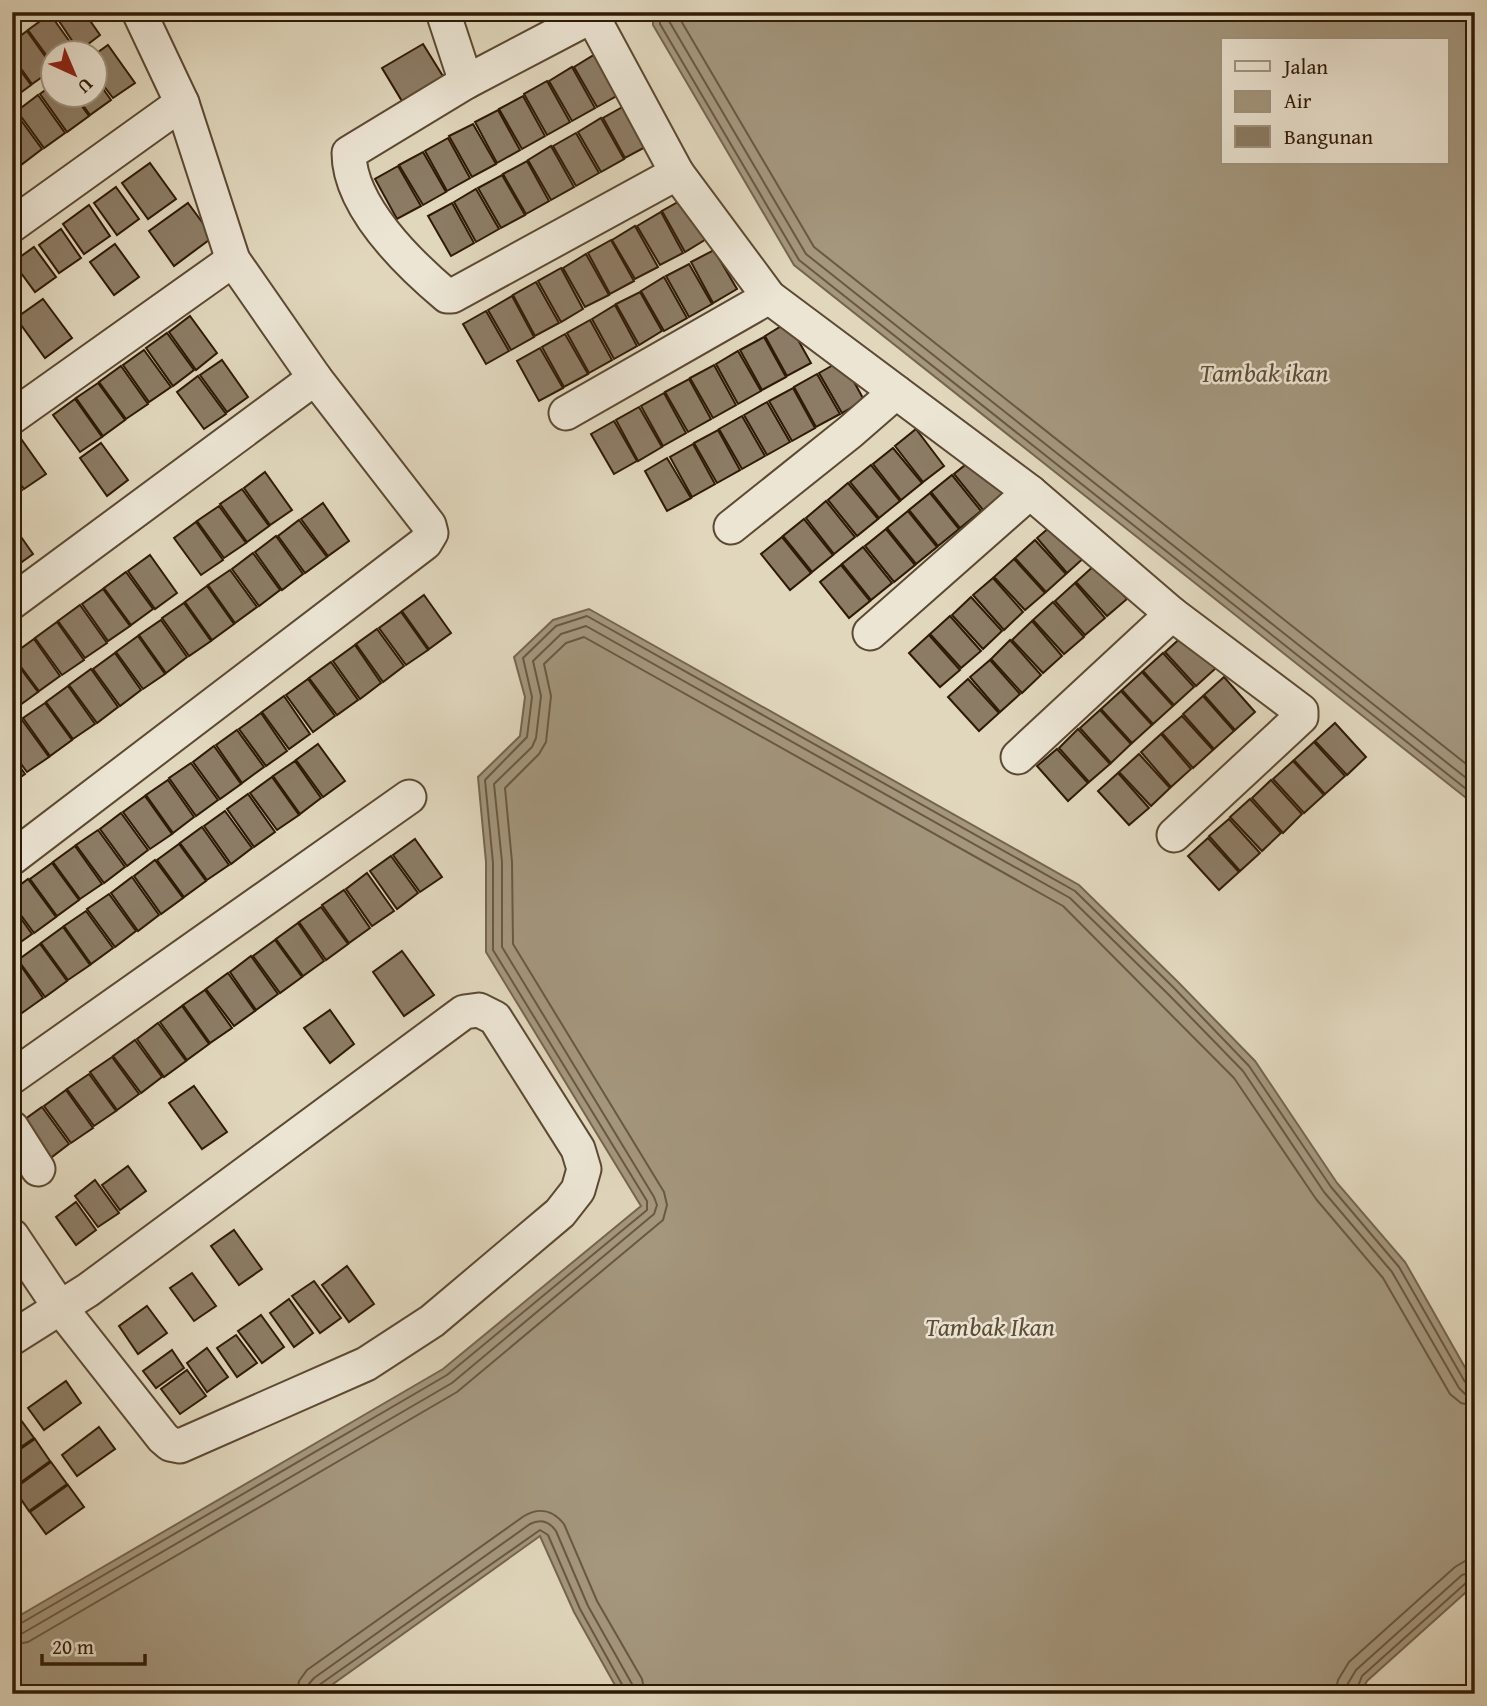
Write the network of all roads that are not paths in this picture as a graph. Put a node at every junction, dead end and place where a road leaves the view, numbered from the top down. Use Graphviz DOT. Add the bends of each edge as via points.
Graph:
graph roads {
  1 [pos="139,12"];
  2 [pos="443,12"];
  3 [pos="466,82"];
  4 [pos="182,103"];
  5 [pos="677,173"];
  6 [pos="12,225"];
  7 [pos="233,260"];
  8 [pos="769,297"];
  9 [pos="315,378"];
  10 [pos="896,392"];
  11 [pos="566,413"];
  12 [pos="12,417"];
  13 [pos="1030,492"];
  14 [pos="731,527"];
  15 [pos="12,602"];
  16 [pos="1172,614"];
  17 [pos="870,633"];
  18 [pos="1018,757"];
  19 [pos="409,797"];
  20 [pos="1174,835"];
  21 [pos="12,858"];
  22 [pos="12,1077"];
  23 [pos="12,1128"];
  24 [pos="38,1169"];
  25 [pos="12,1236"];
  26 [pos="59,1306"];
  27 [pos="12,1338"];
  1 -- 4 [label="street"];
  2 -- 3 [label="street"];
  3 -- 5 [label="street" via="592,19"];
  3 -- 5 [label="street" via="348,157 357,187 385,233 408,262 447,296"];
  4 -- 6 [label="street"];
  4 -- 7 [label="street"];
  5 -- 8 [label="street"];
  7 -- 9 [label="street"];
  7 -- 12 [label="street"];
  8 -- 10 [label="street"];
  8 -- 11 [label="street"];
  9 -- 15 [label="street"];
  9 -- 21 [label="street" via="429,525 431,533 425,543"];
  10 -- 13 [label="street"];
  10 -- 14 [label="street"];
  13 -- 16 [label="street"];
  13 -- 17 [label="street"];
  16 -- 18 [label="street"];
  16 -- 20 [label="street" via="1302,714"];
  19 -- 22 [label="street"];
  23 -- 24 [label="street"];
  25 -- 26 [label="street"];
  26 -- 26 [label="street" via="163,1437 180,1446 366,1364 432,1321 560,1213 578,1190 584,1169 578,1149 495,1018 479,1010 464,1012 88,1290"];
  26 -- 27 [label="street"];
}
